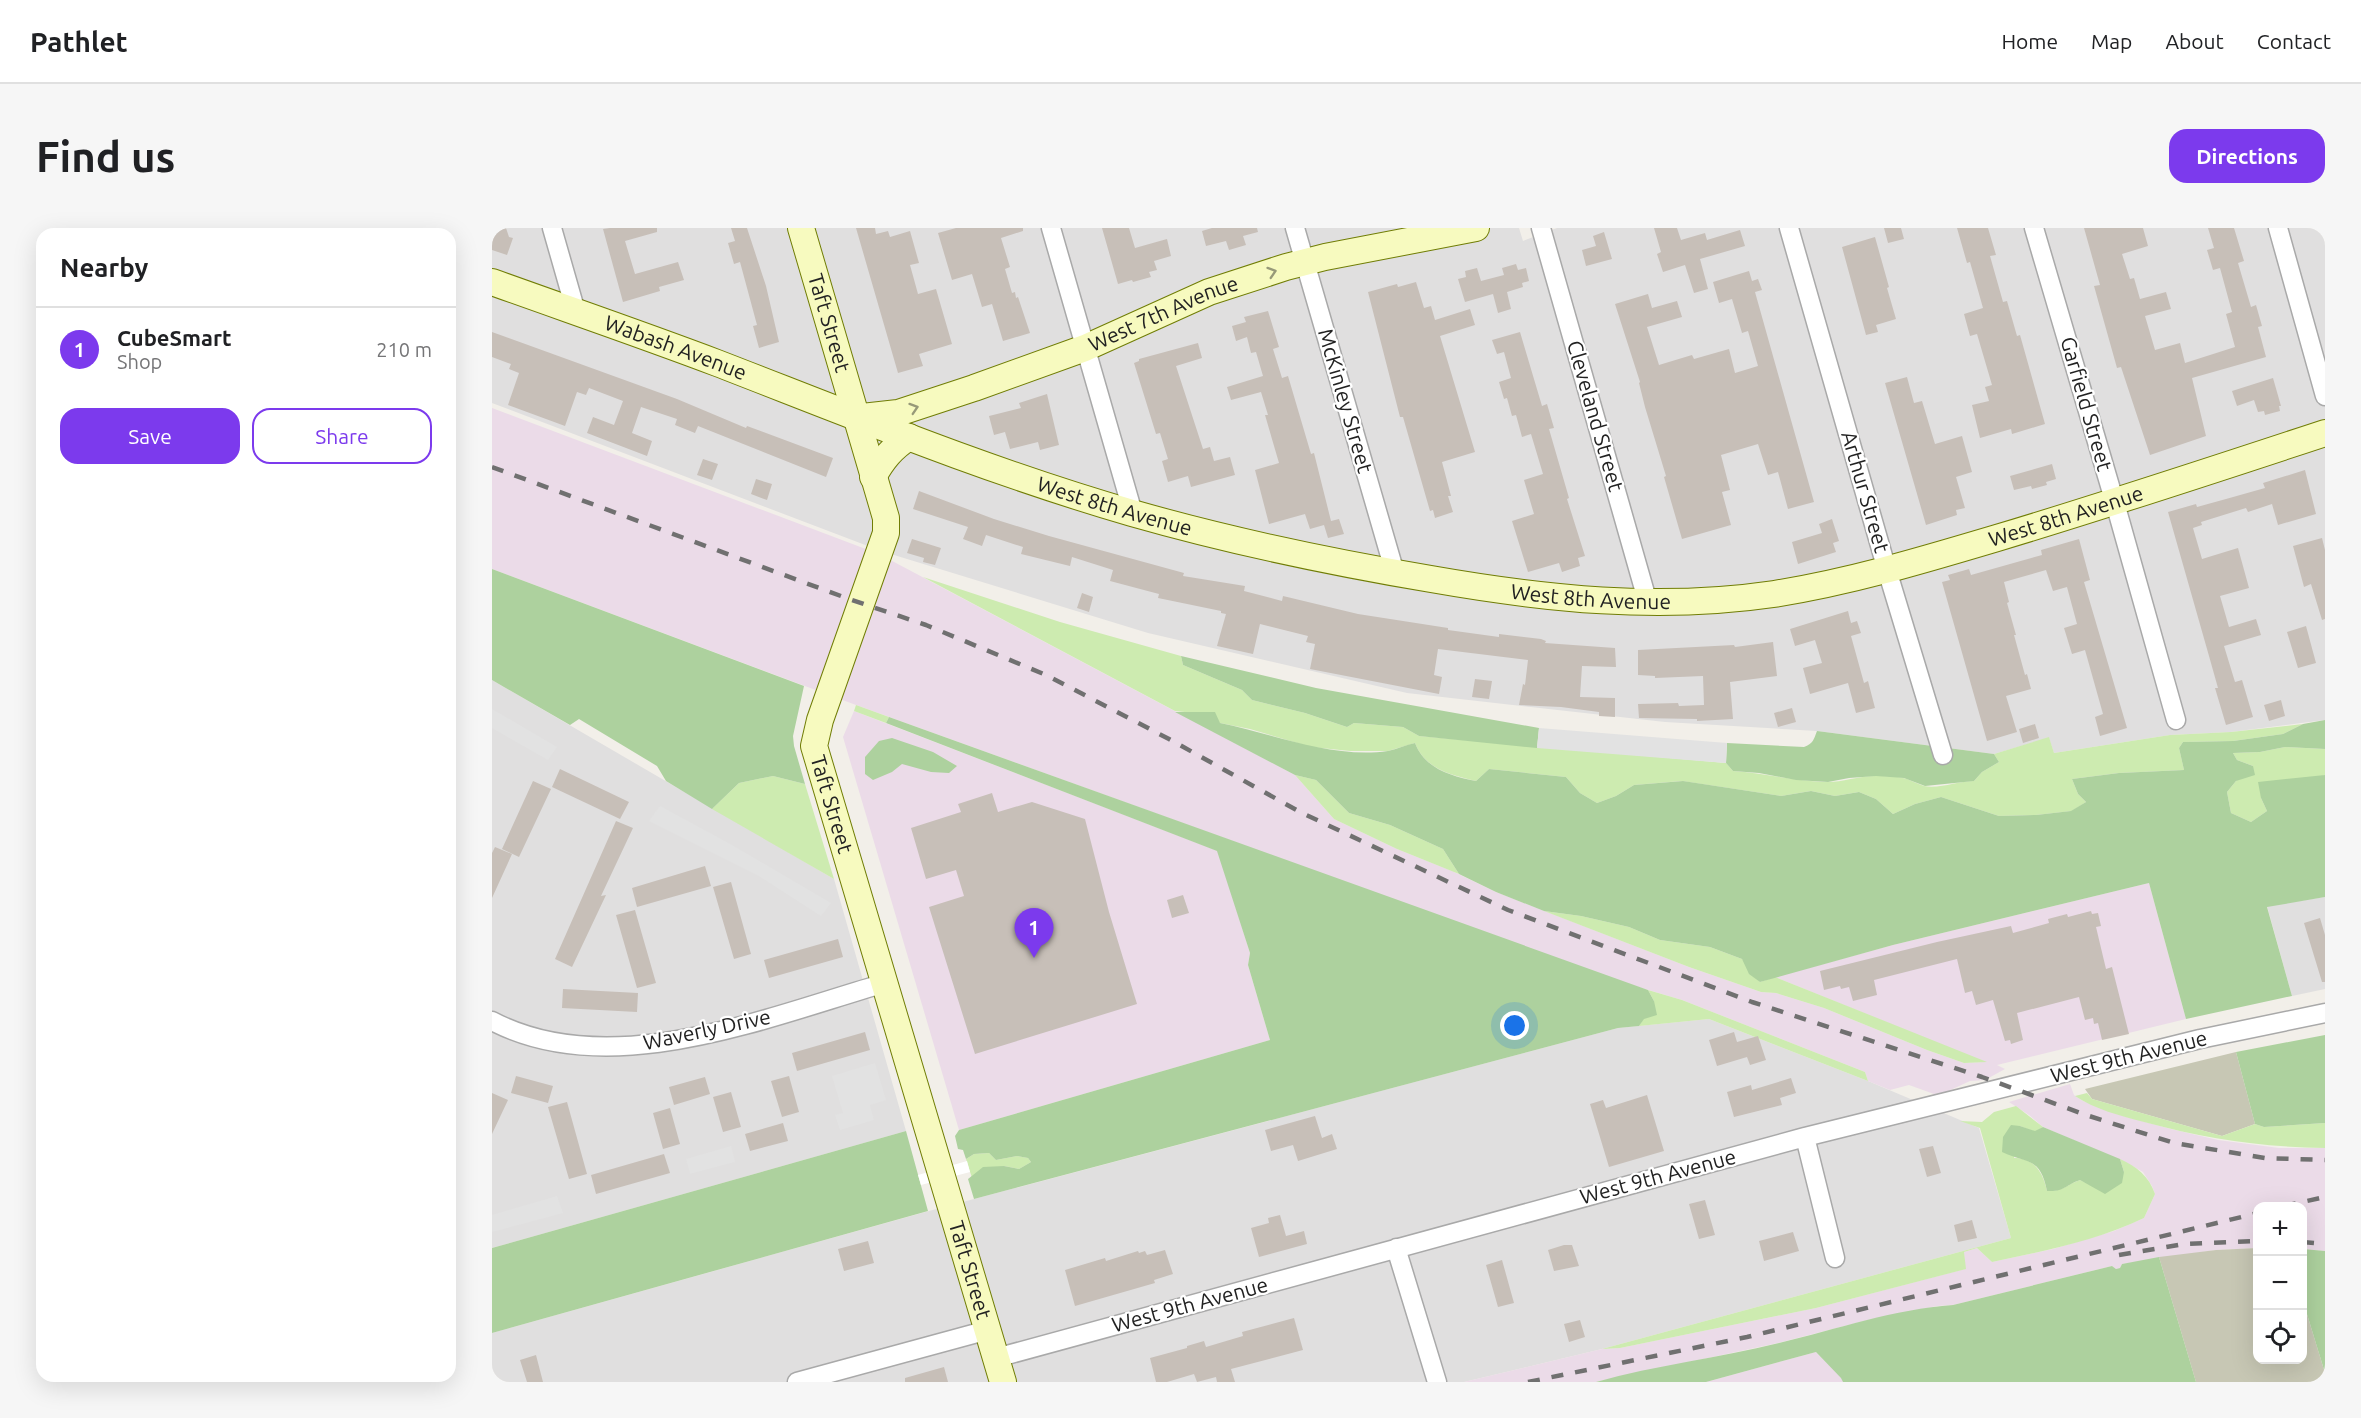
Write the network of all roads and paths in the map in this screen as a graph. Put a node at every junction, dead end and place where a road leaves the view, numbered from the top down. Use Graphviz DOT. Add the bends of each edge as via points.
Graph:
graph roads {
  1 [pos="552,228"];
  2 [pos="801,228"];
  3 [pos="1051,228"];
  4 [pos="1295,228"];
  5 [pos="1476,228"];
  6 [pos="1541,228"];
  7 [pos="1789,228"];
  8 [pos="2034,228"];
  9 [pos="2278,228"];
  10 [pos="1305,262"];
  11 [pos="492,282"];
  12 [pos="576,312"];
  13 [pos="1085,348"];
  14 [pos="841,364"];
  15 [pos="800,396"];
  16 [pos="2325,396"];
  17 [pos="856,418"];
  18 [pos="2325,433"];
  19 [pos="909,437"];
  20 [pos="873,477"];
  21 [pos="2115,503"];
  22 [pos="1133,513"];
  23 [pos="1887,570"];
  24 [pos="1395,573"];
  25 [pos="1648,603"];
  26 [pos="2176,720"];
  27 [pos="1942,755"];
  28 [pos="885,983"];
  29 [pos="2325,1013"];
  30 [pos="492,1021"];
  31 [pos="1805,1137"];
  32 [pos="1396,1248"];
  33 [pos="1835,1258"];
  34 [pos="988,1330"];
  35 [pos="996,1358"];
  36 [pos="797,1382"];
  37 [pos="1003,1382"];
  38 [pos="1437,1382"];
  1 -- 12 [label="street"];
  2 -- 14 [label="street, Taft Street"];
  3 -- 13 [label="street"];
  4 -- 10 [label="street, McKinley Street"];
  5 -- 10 [label="street, West 7th Avenue"];
  6 -- 25 [label="street, Cleveland Street"];
  7 -- 23 [label="street, Arthur Street"];
  8 -- 21 [label="street, Garfield Street"];
  9 -- 16 [label="street"];
  13 -- 10 [label="street, West 7th Avenue, one-way" via="1209,292"];
  10 -- 24 [label="street, McKinley Street"];
  11 -- 12 [label="street, Wabash Avenue"];
  12 -- 15 [label="street, Wabash Avenue"];
  17 -- 13 [label="street, West 7th Avenue, one-way" via="898,413"];
  13 -- 22 [label="street"];
  14 -- 15 [label="street" via="829,382"];
  14 -- 17 [label="street, Taft Street"];
  15 -- 17 [label="street, Wabash Avenue"];
  17 -- 19 [label="street, West 8th Avenue"];
  17 -- 20 [label="street, Taft Street"];
  18 -- 21 [label="street, West 8th Avenue"];
  19 -- 20 [label="street" via="883,458"];
  19 -- 22 [label="street, West 8th Avenue"];
  20 -- 28 [label="street, Taft Street" via="886,518 886,532 814,746"];
  21 -- 23 [label="street, West 8th Avenue"];
  21 -- 26 [label="street, Garfield Street"];
  22 -- 24 [label="street, West 8th Avenue"];
  23 -- 25 [label="street, West 8th Avenue" via="1773,594"];
  23 -- 27 [label="street, Arthur Street"];
  24 -- 25 [label="street, West 8th Avenue" via="1563,599"];
  28 -- 30 [label="street, Waverly Drive" via="724,1030 650,1045 570,1044 528,1036"];
  28 -- 34 [label="street, Taft Street"];
  29 -- 31 [label="street, West 9th Avenue"];
  31 -- 32 [label="street, West 9th Avenue"];
  31 -- 33 [label="street"];
  32 -- 35 [label="street, West 9th Avenue"];
  32 -- 38 [label="street"];
  34 -- 35 [label="street, Taft Street"];
  34 -- 36 [label="street"];
  35 -- 37 [label="street, Taft Street"];
}
